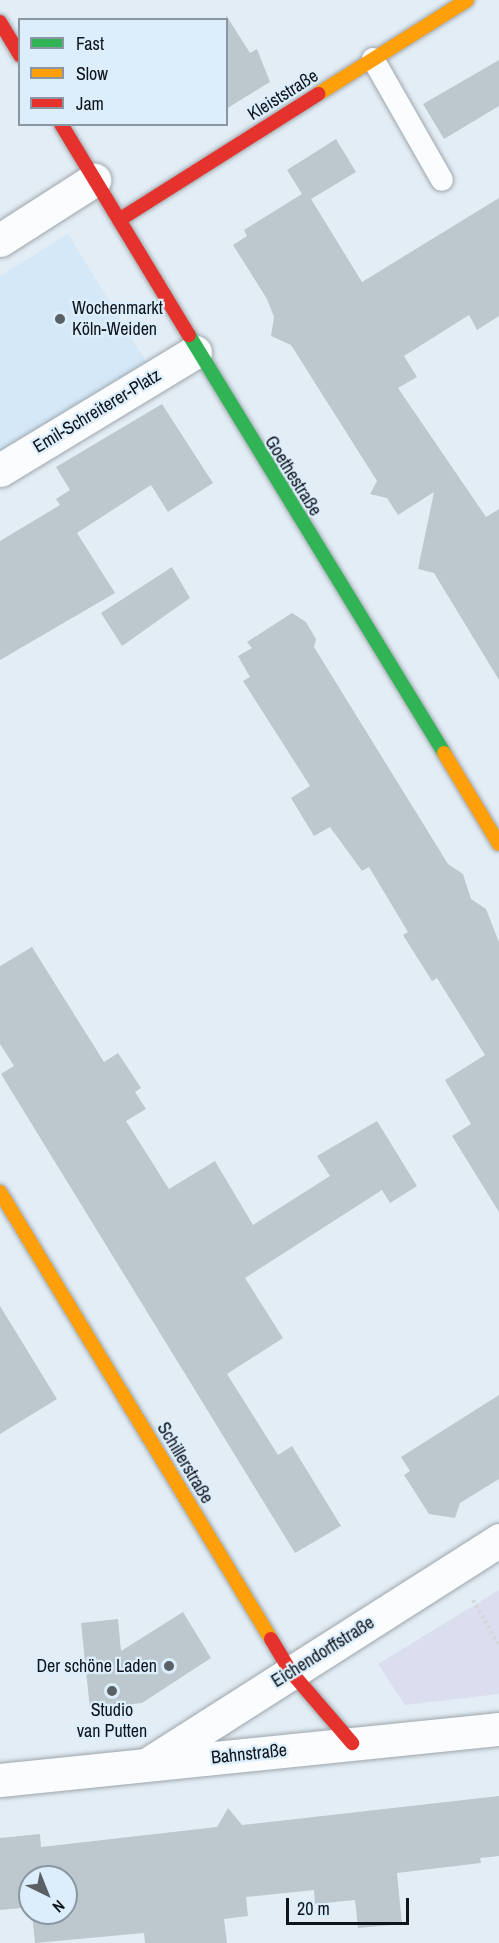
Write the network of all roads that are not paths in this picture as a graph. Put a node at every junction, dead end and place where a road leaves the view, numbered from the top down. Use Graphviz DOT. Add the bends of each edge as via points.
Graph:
graph roads {
  1 [pos="467,0"];
  2 [pos="0,22"];
  3 [pos="18,52"];
  4 [pos="373,59"];
  5 [pos="62,126"];
  6 [pos="94,180"];
  7 [pos="442,180"];
  8 [pos="119,220"];
  9 [pos="0,240"];
  10 [pos="195,352"];
  11 [pos="0,470"];
  12 [pos="499,844"];
  13 [pos="0,1192"];
  14 [pos="499,1540"];
  15 [pos="291,1672"];
  16 [pos="499,1729"];
  17 [pos="351,1743"];
  18 [pos="146,1765"];
  19 [pos="0,1780"];
  1 -- 4 [label="street, Kleiststraße"];
  2 -- 3 [label="street"];
  4 -- 7 [label="lane"];
  4 -- 8 [label="street, Kleiststraße"];
  5 -- 6 [label="street, Goethestraße"];
  6 -- 8 [label="street, Goethestraße"];
  6 -- 9 [label="street"];
  8 -- 10 [label="street, Goethestraße"];
  10 -- 11 [label="street, Emil-Schreiterer-Platz"];
  10 -- 12 [label="street, Goethestraße"];
  13 -- 15 [label="street, Schillerstraße"];
  14 -- 15 [label="street, Eichendorffstraße"];
  15 -- 17 [label="street, Schillerstraße"];
  15 -- 18 [label="street, Eichendorffstraße"];
  16 -- 17 [label="street, Bahnstraße"];
  17 -- 18 [label="street, Bahnstraße"];
  18 -- 19 [label="street, Bahnstraße"];
}
